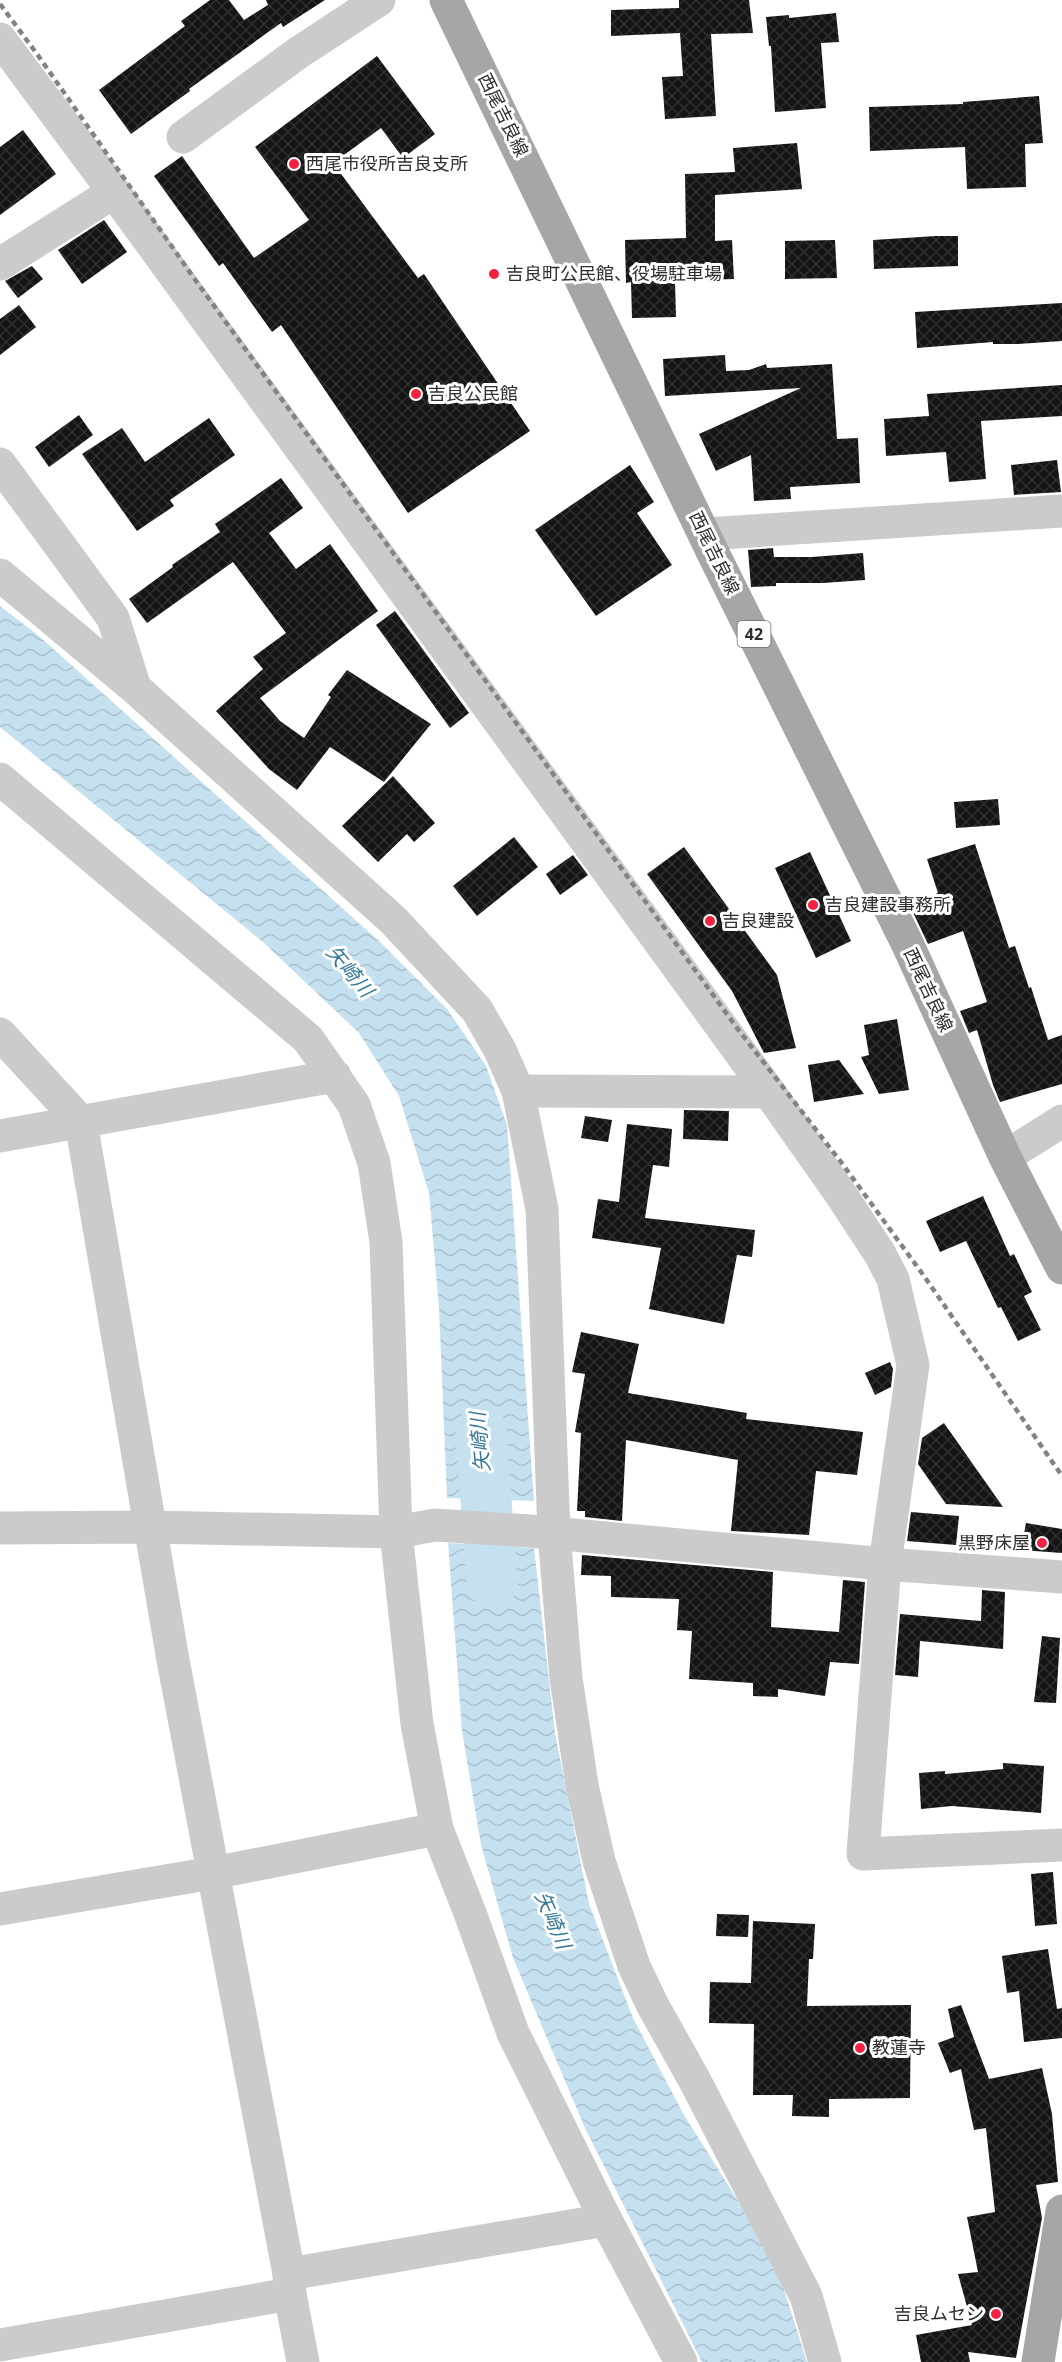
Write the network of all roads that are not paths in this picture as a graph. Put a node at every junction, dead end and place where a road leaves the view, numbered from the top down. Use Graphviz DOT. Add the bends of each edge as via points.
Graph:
graph roads {
  1 [pos="379,0"];
  2 [pos="446,0"];
  3 [pos="0,39"];
  4 [pos="183,137"];
  5 [pos="114,192"];
  6 [pos="0,264"];
  7 [pos="0,464"];
  8 [pos="1062,511"];
  9 [pos="705,534"];
  10 [pos="0,575"];
  11 [pos="135,688"];
  12 [pos="0,779"];
  13 [pos="0,1034"];
  14 [pos="335,1076"];
  15 [pos="518,1091"];
  16 [pos="769,1092"];
  17 [pos="1062,1121"];
  18 [pos="81,1122"];
  19 [pos="0,1136"];
  20 [pos="1005,1157"];
  21 [pos="1062,1268"];
  22 [pos="150,1527"];
  23 [pos="0,1528"];
  24 [pos="396,1532"];
  25 [pos="542,1532"];
  26 [pos="885,1564"];
  27 [pos="1062,1577"];
  28 [pos="437,1829"];
  29 [pos="1062,1845"];
  30 [pos="213,1873"];
  31 [pos="0,1909"];
  32 [pos="1062,2211"];
  33 [pos="606,2220"];
  34 [pos="1059,2252"];
  35 [pos="290,2284"];
  36 [pos="0,2345"];
  37 [pos="303,2362"];
  38 [pos="681,2362"];
  39 [pos="825,2362"];
  40 [pos="1038,2362"];
  1 -- 4 [label="street"];
  2 -- 9 [label="main road, 西尾吉良線 / 42"];
  3 -- 5 [label="street"];
  5 -- 6 [label="street"];
  5 -- 16 [label="street"];
  7 -- 11 [label="street" via="113,618"];
  8 -- 9 [label="street"];
  9 -- 20 [label="main road, 西尾吉良線 / 42" via="907,943"];
  10 -- 11 [label="street"];
  11 -- 15 [label="street" via="393,920 477,1010"];
  12 -- 14 [label="street" via="308,1039"];
  13 -- 18 [label="street"];
  14 -- 18 [label="street"];
  14 -- 24 [label="street" via="364,1130 374,1163 386,1242"];
  15 -- 16 [label="street"];
  15 -- 25 [label="street" via="542,1209"];
  16 -- 26 [label="street" via="880,1254 893,1279 902,1314 913,1365"];
  17 -- 20 [label="street"];
  18 -- 19 [label="street"];
  18 -- 22 [label="street"];
  20 -- 21 [label="main road, 西尾吉良線 / 42"];
  22 -- 23 [label="street"];
  22 -- 24 [label="street"];
  22 -- 30 [label="street"];
  24 -- 25 [label="street" via="435,1525"];
  24 -- 28 [label="street" via="417,1724"];
  25 -- 26 [label="street"];
  25 -- 39 [label="street" via="582,1785 599,1861 634,1966 806,2296"];
  26 -- 27 [label="street"];
  26 -- 29 [label="street" via="863,1854"];
  28 -- 30 [label="street"];
  28 -- 33 [label="street" via="513,2033"];
  30 -- 31 [label="street"];
  30 -- 35 [label="street"];
  32 -- 34 [label="main road"];
  33 -- 35 [label="street"];
  33 -- 38 [label="street"];
  34 -- 40 [label="main road"];
  35 -- 36 [label="street"];
  35 -- 37 [label="street"];
}
